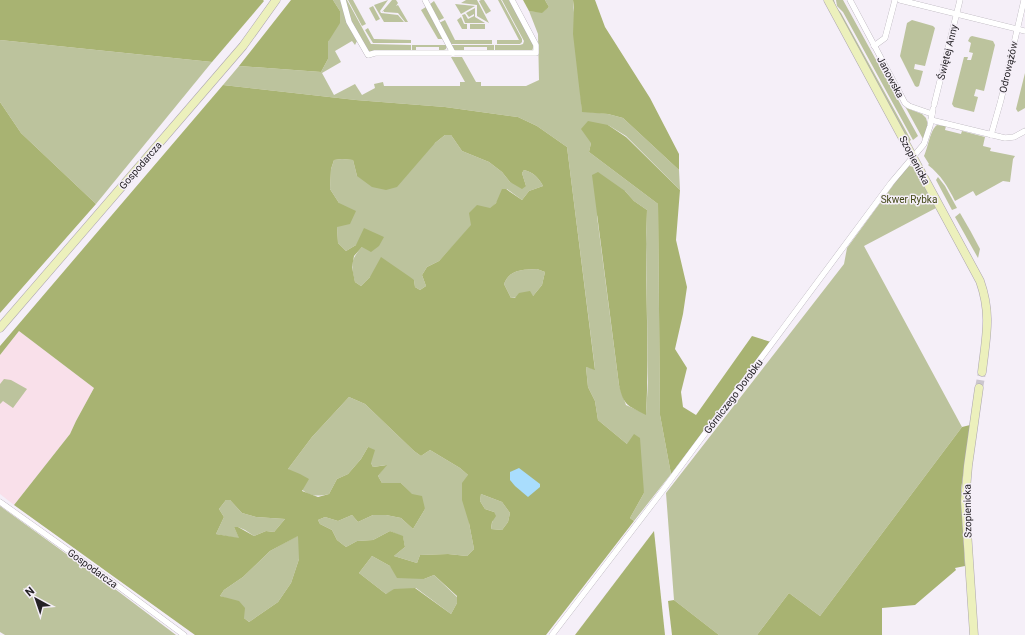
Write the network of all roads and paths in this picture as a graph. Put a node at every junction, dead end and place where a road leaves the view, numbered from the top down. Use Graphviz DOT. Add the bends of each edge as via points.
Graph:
graph roads {
  1 [pos="276,0"];
  2 [pos="343,0"];
  3 [pos="425,0"];
  4 [pos="512,0"];
  5 [pos="828,0"];
  6 [pos="850,0"];
  7 [pos="895,0"];
  8 [pos="900,0"];
  9 [pos="960,0"];
  10 [pos="1024,0"];
  11 [pos="956,14"];
  12 [pos="1017,29"];
  13 [pos="1025,31"];
  14 [pos="874,46"];
  15 [pos="454,53"];
  16 [pos="932,112"];
  17 [pos="1025,131"];
  18 [pos="991,135"];
  19 [pos="913,156"];
  20 [pos="0,328"];
  21 [pos="982,372"];
  22 [pos="979,388"];
  23 [pos="0,502"];
  24 [pos="184,635"];
  25 [pos="552,635"];
  26 [pos="974,635"];
  1 -- 20 [label="street, Gospodarcza" via="240,49"];
  2 -- 15 [label="street" via="349,22 368,54"];
  3 -- 15 [label="street"];
  4 -- 15 [label="street" via="536,45 536,53"];
  5 -- 19 [label="street, Szopienicka"];
  6 -- 14 [label="street, Janowska"];
  7 -- 14 [label="street, Janowska" via="885,38"];
  8 -- 11 [label="street"];
  9 -- 11 [label="street, Świętej Anny"];
  10 -- 12 [label="street, Odrowążów"];
  11 -- 12 [label="street"];
  11 -- 16 [label="street, Świętej Anny"];
  12 -- 13 [label="street"];
  12 -- 18 [label="street, Odrowążów"];
  14 -- 16 [label="street, Janowska" via="905,103"];
  16 -- 18 [label="street, Janowska"];
  16 -- 19 [label="street, Świętej Anny" via="924,144"];
  17 -- 18 [label="street, Janowska" via="1009,139"];
  19 -- 21 [label="street, Szopienicka" via="979,278 984,292 987,326"];
  19 -- 25 [label="street, Górniczego Dorobku"];
  22 -- 26 [label="street, Szopienicka" via="965,501"];
  23 -- 24 [label="street, Gospodarcza"];
}
